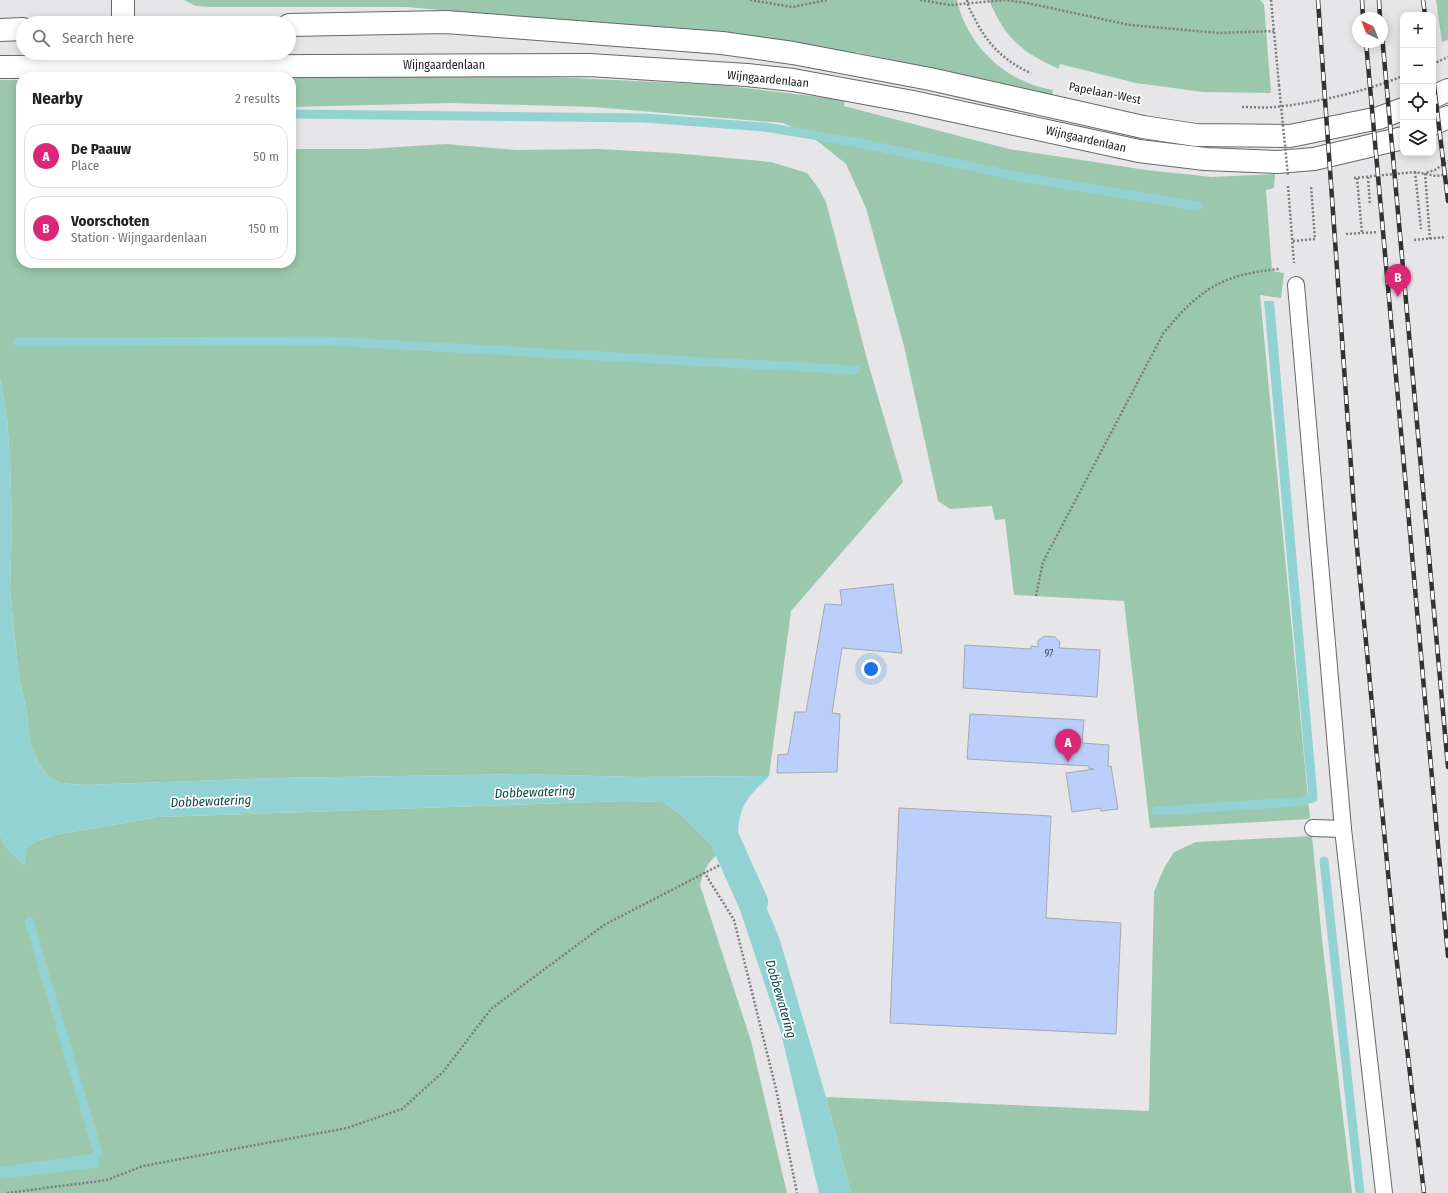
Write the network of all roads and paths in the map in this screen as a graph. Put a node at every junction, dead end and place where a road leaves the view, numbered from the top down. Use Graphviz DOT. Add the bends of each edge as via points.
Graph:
graph roads {
  1 [pos="123,0"];
  2 [pos="750,0"];
  3 [pos="823,0"];
  4 [pos="827,0"];
  5 [pos="920,0"];
  6 [pos="967,0"];
  7 [pos="1271,0"];
  8 [pos="968,4"];
  9 [pos="123,16"];
  10 [pos="296,25"];
  11 [pos="16,29"];
  12 [pos="0,30"];
  13 [pos="1274,31"];
  14 [pos="1448,57"];
  15 [pos="123,60"];
  16 [pos="1436,63"];
  17 [pos="0,67"];
  18 [pos="1036,76"];
  19 [pos="1400,77"];
  20 [pos="1448,90"];
  21 [pos="1436,96"];
  22 [pos="1237,107"];
  23 [pos="1400,110"];
  24 [pos="1448,117"];
  25 [pos="1436,123"];
  26 [pos="1400,139"];
  27 [pos="1448,161"];
  28 [pos="1415,172"];
  29 [pos="1425,173"];
  30 [pos="1448,174"];
  31 [pos="1368,177"];
  32 [pos="1357,178"];
  33 [pos="1351,179"];
  34 [pos="1311,183"];
  35 [pos="1370,205"];
  36 [pos="1421,229"];
  37 [pos="1378,232"];
  38 [pos="1362,233"];
  39 [pos="1346,234"];
  40 [pos="1446,237"];
  41 [pos="1430,239"];
  42 [pos="1414,240"];
  43 [pos="1293,241"];
  44 [pos="1271,270"];
  45 [pos="1296,285"];
  46 [pos="1036,596"];
  47 [pos="1313,828"];
  48 [pos="1343,829"];
  49 [pos="720,865"];
  50 [pos="704,872"];
  51 [pos="7,1193"];
  52 [pos="798,1193"];
  53 [pos="1384,1193"];
  1 -- 9 [label="main road"];
  2 -- 3 [label="path" via="792,7"];
  3 -- 4 [label="path"];
  5 -- 8 [label="path" via="950,5"];
  6 -- 8 [label="path"];
  7 -- 13 [label="path"];
  8 -- 13 [label="path" via="1005,0 1130,25 1219,33"];
  8 -- 18 [label="path" via="980,30 1000,54 1018,68"];
  10 -- 23 [label="main road, Wijngaardenlaan" via="446,22 722,43 793,53 892,72 1143,127 1196,135 1290,136 1379,118"];
  11 -- 12 [label="main road"];
  13 -- 43 [label="path, bridge"];
  14 -- 16 [label="path"];
  15 -- 17 [label="main road"];
  15 -- 26 [label="main road, Wijngaardenlaan" via="589,65 747,75 847,89 1139,151 1205,159 1276,162 1314,159"];
  19 -- 22 [label="path" via="1309,101 1274,107"];
  20 -- 21 [label="main road"];
  24 -- 25 [label="main road"];
  27 -- 29 [label="path"];
  28 -- 29 [label="path"];
  28 -- 31 [label="path"];
  28 -- 36 [label="path"];
  29 -- 30 [label="path" via="1436,176"];
  29 -- 41 [label="path"];
  31 -- 32 [label="path"];
  31 -- 35 [label="path"];
  32 -- 33 [label="path"];
  32 -- 38 [label="path"];
  34 -- 43 [label="path" via="1315,239"];
  37 -- 38 [label="path"];
  38 -- 39 [label="path"];
  40 -- 41 [label="path"];
  41 -- 42 [label="path"];
  43 -- 45 [label="path"];
  44 -- 46 [label="path" via="1228,278 1210,287 1177,316 1163,334 1042,562"];
  45 -- 48 [label="lane"];
  47 -- 48 [label="lane"];
  48 -- 53 [label="lane"];
  49 -- 50 [label="path"];
  50 -- 51 [label="path" via="604,925 491,1009 443,1072 402,1109 347,1128 143,1166 106,1180"];
  50 -- 52 [label="path" via="734,920 776,1089"];
}
